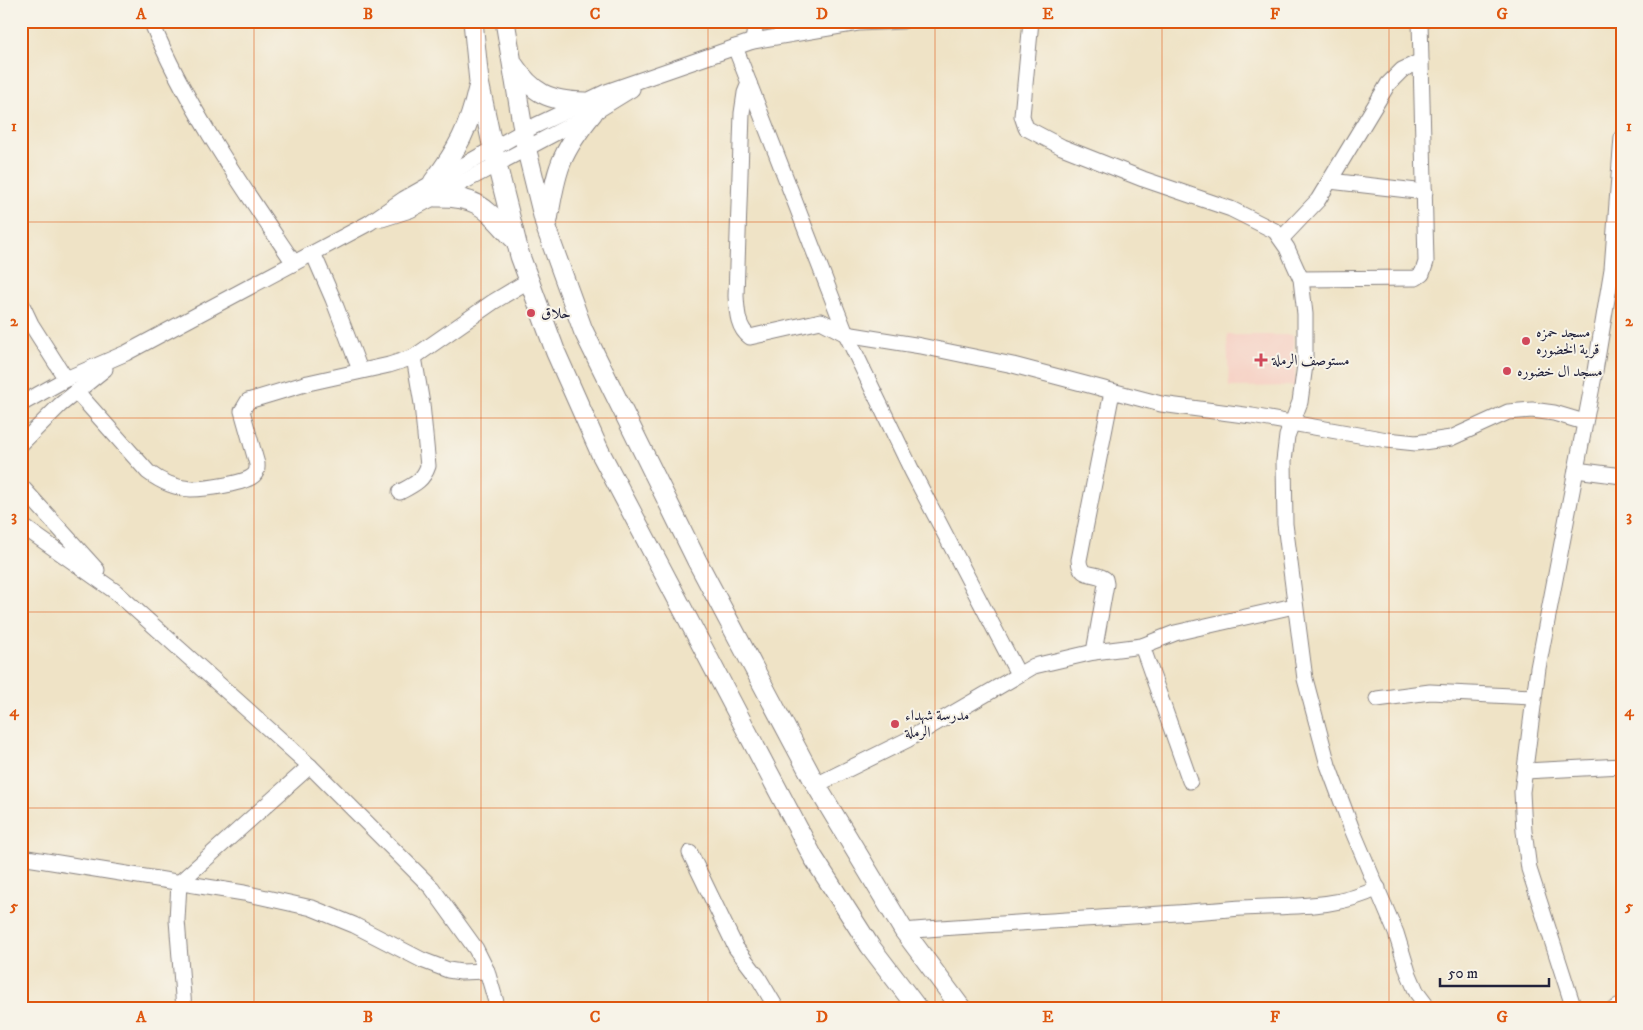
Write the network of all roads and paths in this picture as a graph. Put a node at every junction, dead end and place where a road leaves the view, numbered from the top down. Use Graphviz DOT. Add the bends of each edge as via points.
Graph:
graph roads {
  1 [pos="151,21"];
  2 [pos="473,21"];
  3 [pos="505,21"];
  4 [pos="756,21"];
  5 [pos="903,21"];
  6 [pos="1030,21"];
  7 [pos="1420,21"];
  8 [pos="753,41"];
  9 [pos="735,47"];
  10 [pos="511,61"];
  11 [pos="1421,61"];
  12 [pos="479,82"];
  13 [pos="749,83"];
  14 [pos="589,108"];
  15 [pos="1622,137"];
  16 [pos="525,139"];
  17 [pos="495,157"];
  18 [pos="1330,181"];
  19 [pos="434,190"];
  20 [pos="1425,192"];
  21 [pos="546,228"];
  22 [pos="1282,238"];
  23 [pos="516,241"];
  24 [pos="312,253"];
  25 [pos="294,263"];
  26 [pos="1617,270"];
  27 [pos="1301,279"];
  28 [pos="528,280"];
  29 [pos="21,303"];
  30 [pos="846,334"];
  31 [pos="414,357"];
  32 [pos="360,370"];
  33 [pos="71,385"];
  34 [pos="1112,392"];
  35 [pos="21,404"];
  36 [pos="1584,422"];
  37 [pos="1292,424"];
  38 [pos="21,444"];
  39 [pos="1576,470"];
  40 [pos="1622,476"];
  41 [pos="21,486"];
  42 [pos="400,492"];
  43 [pos="21,525"];
  44 [pos="116,592"];
  45 [pos="1294,606"];
  46 [pos="1142,646"];
  47 [pos="1094,652"];
  48 [pos="1018,674"];
  49 [pos="1534,697"];
  50 [pos="1377,698"];
  51 [pos="310,766"];
  52 [pos="1622,766"];
  53 [pos="1525,772"];
  54 [pos="1190,781"];
  55 [pos="816,785"];
  56 [pos="690,853"];
  57 [pos="21,857"];
  58 [pos="179,884"];
  59 [pos="1378,888"];
  60 [pos="904,931"];
  61 [pos="487,971"];
  62 [pos="1622,1005"];
  63 [pos="184,1009"];
  64 [pos="498,1009"];
  65 [pos="776,1009"];
  66 [pos="918,1009"];
  67 [pos="962,1009"];
  68 [pos="1429,1009"];
  69 [pos="1574,1009"];
  70 [pos="1614,1009"];
  1 -- 25 [label="street" via="185,93 212,139"];
  2 -- 12 [label="main road"];
  3 -- 10 [label="main road"];
  4 -- 8 [label="street"];
  5 -- 8 [label="street" via="858,23"];
  6 -- 22 [label="street" via="1022,116 1026,128 1062,147 1231,209 1266,226"];
  7 -- 11 [label="street"];
  8 -- 9 [label="street"];
  9 -- 13 [label="street"];
  9 -- 14 [label="street" via="606,92"];
  10 -- 14 [label="main road" via="521,76 541,93"];
  10 -- 16 [label="main road"];
  11 -- 18 [label="street" via="1402,70 1388,84"];
  11 -- 20 [label="street"];
  12 -- 17 [label="main road"];
  12 -- 19 [label="main road" via="471,118"];
  13 -- 30 [label="street"];
  13 -- 30 [label="street" via="742,113 736,296 740,323 744,333 751,338 818,320"];
  14 -- 16 [label="street"];
  14 -- 21 [label="main road" via="563,154 555,177"];
  15 -- 26 [label="street"];
  16 -- 17 [label="street"];
  16 -- 21 [label="main road"];
  17 -- 19 [label="street"];
  17 -- 23 [label="main road"];
  18 -- 20 [label="street"];
  18 -- 22 [label="street" via="1306,215"];
  19 -- 23 [label="main road" via="471,200 486,209"];
  19 -- 24 [label="street" via="404,199 369,223"];
  20 -- 27 [label="street" via="1426,262 1420,276"];
  21 -- 55 [label="main road" via="583,330 696,561"];
  22 -- 27 [label="street"];
  23 -- 28 [label="main road"];
  24 -- 25 [label="street"];
  24 -- 32 [label="street"];
  25 -- 33 [label="street"];
  26 -- 36 [label="street"];
  27 -- 37 [label="street" via="1305,365 1300,402"];
  28 -- 31 [label="street"];
  28 -- 66 [label="main road" via="600,452 813,857 870,946"];
  29 -- 33 [label="street"];
  30 -- 34 [label="street" via="1013,365"];
  30 -- 48 [label="street" via="912,471"];
  31 -- 32 [label="street"];
  31 -- 42 [label="street" via="428,466 418,483"];
  32 -- 33 [label="street" via="248,401 242,411 257,472 240,482 191,489 161,482 148,472"];
  33 -- 35 [label="street"];
  33 -- 38 [label="street"];
  34 -- 37 [label="street" via="1161,404 1217,410"];
  34 -- 47 [label="street" via="1079,560 1082,571 1087,575 1101,576 1106,584"];
  36 -- 37 [label="street" via="1532,410 1508,412 1451,438 1416,443"];
  36 -- 39 [label="street"];
  37 -- 45 [label="street" via="1284,461 1285,524"];
  39 -- 40 [label="street"];
  39 -- 49 [label="street"];
  41 -- 44 [label="street"];
  43 -- 44 [label="street"];
  44 -- 51 [label="street"];
  45 -- 46 [label="street" via="1175,633"];
  45 -- 59 [label="street" via="1305,679 1328,765"];
  46 -- 47 [label="street"];
  46 -- 54 [label="street"];
  47 -- 48 [label="street" via="1034,666"];
  48 -- 55 [label="street" via="907,740"];
  49 -- 50 [label="street" via="1430,692"];
  49 -- 53 [label="street"];
  51 -- 58 [label="street"];
  51 -- 61 [label="street" via="432,888 476,949"];
  52 -- 53 [label="street"];
  53 -- 69 [label="street" via="1522,792 1529,869"];
  55 -- 60 [label="main road"];
  56 -- 65 [label="street" via="736,948"];
  57 -- 58 [label="street"];
  58 -- 61 [label="street" via="244,893 312,908 448,970"];
  58 -- 63 [label="street" via="177,920"];
  59 -- 60 [label="street" via="1348,901 1312,906 1232,908"];
  59 -- 68 [label="street" via="1408,972 1417,993"];
  60 -- 67 [label="main road"];
  61 -- 64 [label="street"];
  62 -- 70 [label="street"];
}
